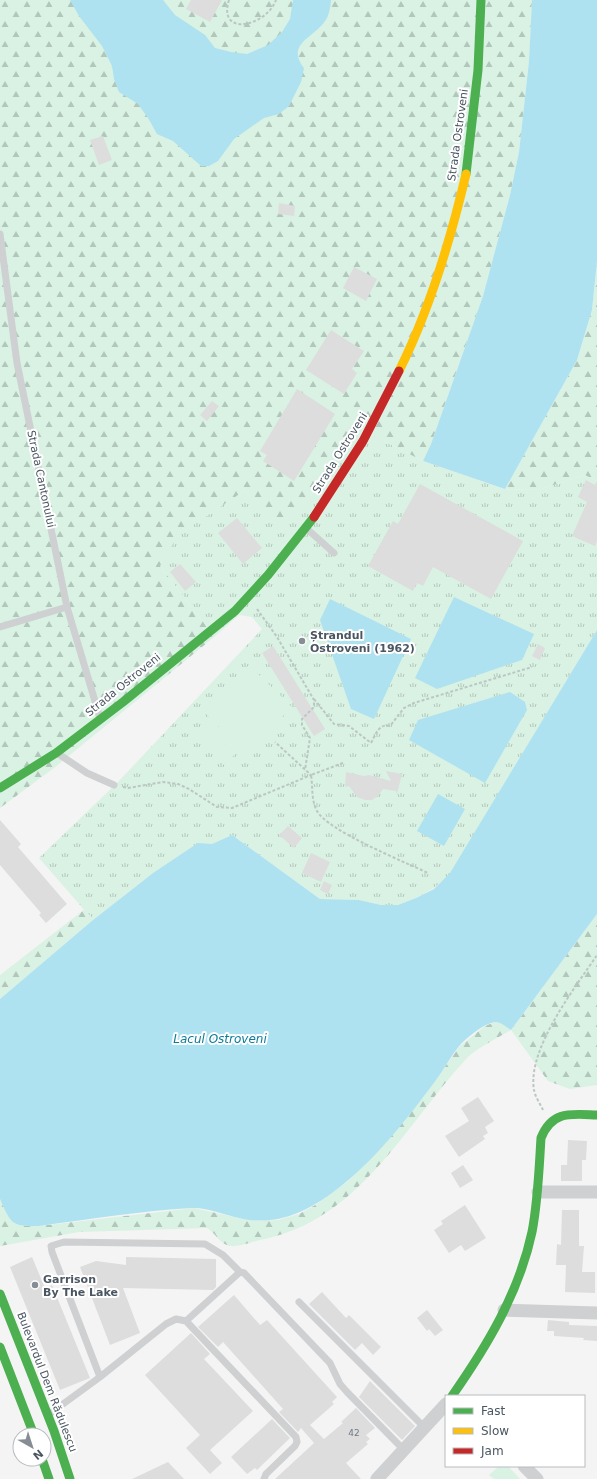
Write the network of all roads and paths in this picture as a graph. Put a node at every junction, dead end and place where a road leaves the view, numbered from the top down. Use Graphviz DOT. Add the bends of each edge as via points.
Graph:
graph roads {
  1 [pos="229,0"];
  2 [pos="276,0"];
  3 [pos="481,0"];
  4 [pos="0,236"];
  5 [pos="306,528"];
  6 [pos="334,553"];
  7 [pos="249,596"];
  8 [pos="67,607"];
  9 [pos="0,627"];
  10 [pos="532,667"];
  11 [pos="314,699"];
  12 [pos="100,720"];
  13 [pos="275,742"];
  14 [pos="56,753"];
  15 [pos="343,763"];
  16 [pos="305,770"];
  17 [pos="311,775"];
  18 [pos="114,785"];
  19 [pos="0,788"];
  20 [pos="428,873"];
  21 [pos="597,955"];
  22 [pos="597,1115"];
  23 [pos="549,1121"];
  24 [pos="538,1192"];
  25 [pos="597,1192"];
  26 [pos="240,1272"];
  27 [pos="0,1294"];
  28 [pos="299,1302"];
  29 [pos="504,1310"];
  30 [pos="597,1313"];
  31 [pos="186,1321"];
  32 [pos="0,1347"];
  33 [pos="100,1377"];
  34 [pos="453,1395"];
  35 [pos="445,1405"];
  36 [pos="48,1415"];
  37 [pos="31,1427"];
  38 [pos="426,1428"];
  39 [pos="404,1450"];
  40 [pos="45,1467"];
  41 [pos="525,1467"];
  42 [pos="49,1479"];
  43 [pos="70,1479"];
  44 [pos="264,1479"];
  45 [pos="377,1479"];
  46 [pos="537,1479"];
  1 -- 2 [label="path" via="227,8 232,21 245,26 268,13"];
  3 -- 5 [label="street, Strada Ostroveni" via="478,70 468,164 445,255 428,302 383,404 363,441"];
  4 -- 8 [label="lane, Strada Cantonului" via="17,363"];
  5 -- 6 [label="lane"];
  5 -- 7 [label="street, Strada Ostroveni"];
  7 -- 11 [label="path"];
  7 -- 12 [label="street, Strada Ostroveni" via="235,611"];
  8 -- 9 [label="lane"];
  8 -- 12 [label="lane, Strada Cantonului"];
  10 -- 11 [label="path" via="414,703 404,708 390,726 381,726 371,743 348,726 334,724"];
  11 -- 16 [label="path" via="314,707 302,719 302,725 310,738"];
  12 -- 14 [label="street, Strada Ostroveni"];
  13 -- 16 [label="path"];
  14 -- 18 [label="lane" via="87,773"];
  14 -- 19 [label="street, Strada Ostroveni"];
  15 -- 17 [label="path"];
  16 -- 17 [label="path"];
  17 -- 18 [label="path" via="232,808 217,807 178,784 163,782 128,788"];
  17 -- 20 [label="path" via="313,802 317,812 330,823"];
  21 -- 23 [label="path" via="548,1033 536,1059 534,1089"];
  22 -- 23 [label="street" via="562,1115"];
  23 -- 24 [label="street" via="543,1128 540,1138"];
  24 -- 25 [label="street"];
  24 -- 29 [label="street" via="526,1258"];
  26 -- 31 [label="lane"];
  26 -- 33 [label="lane" via="223,1255 205,1244 64,1242 51,1246"];
  26 -- 39 [label="lane" via="244,1273 330,1363 340,1384"];
  27 -- 36 [label="street, Bulevardul Dem Rădulescu"];
  28 -- 38 [label="lane"];
  29 -- 30 [label="street"];
  29 -- 34 [label="street"];
  31 -- 33 [label="lane" via="176,1319 166,1324"];
  31 -- 44 [label="lane" via="296,1438 296,1446 266,1474"];
  32 -- 37 [label="street"];
  33 -- 36 [label="lane"];
  35 -- 38 [label="street"];
  36 -- 43 [label="street, Bulevardul Dem Rădulescu"];
  38 -- 39 [label="street"];
  39 -- 45 [label="street"];
  40 -- 42 [label="street"];
  41 -- 46 [label="street"];
}
